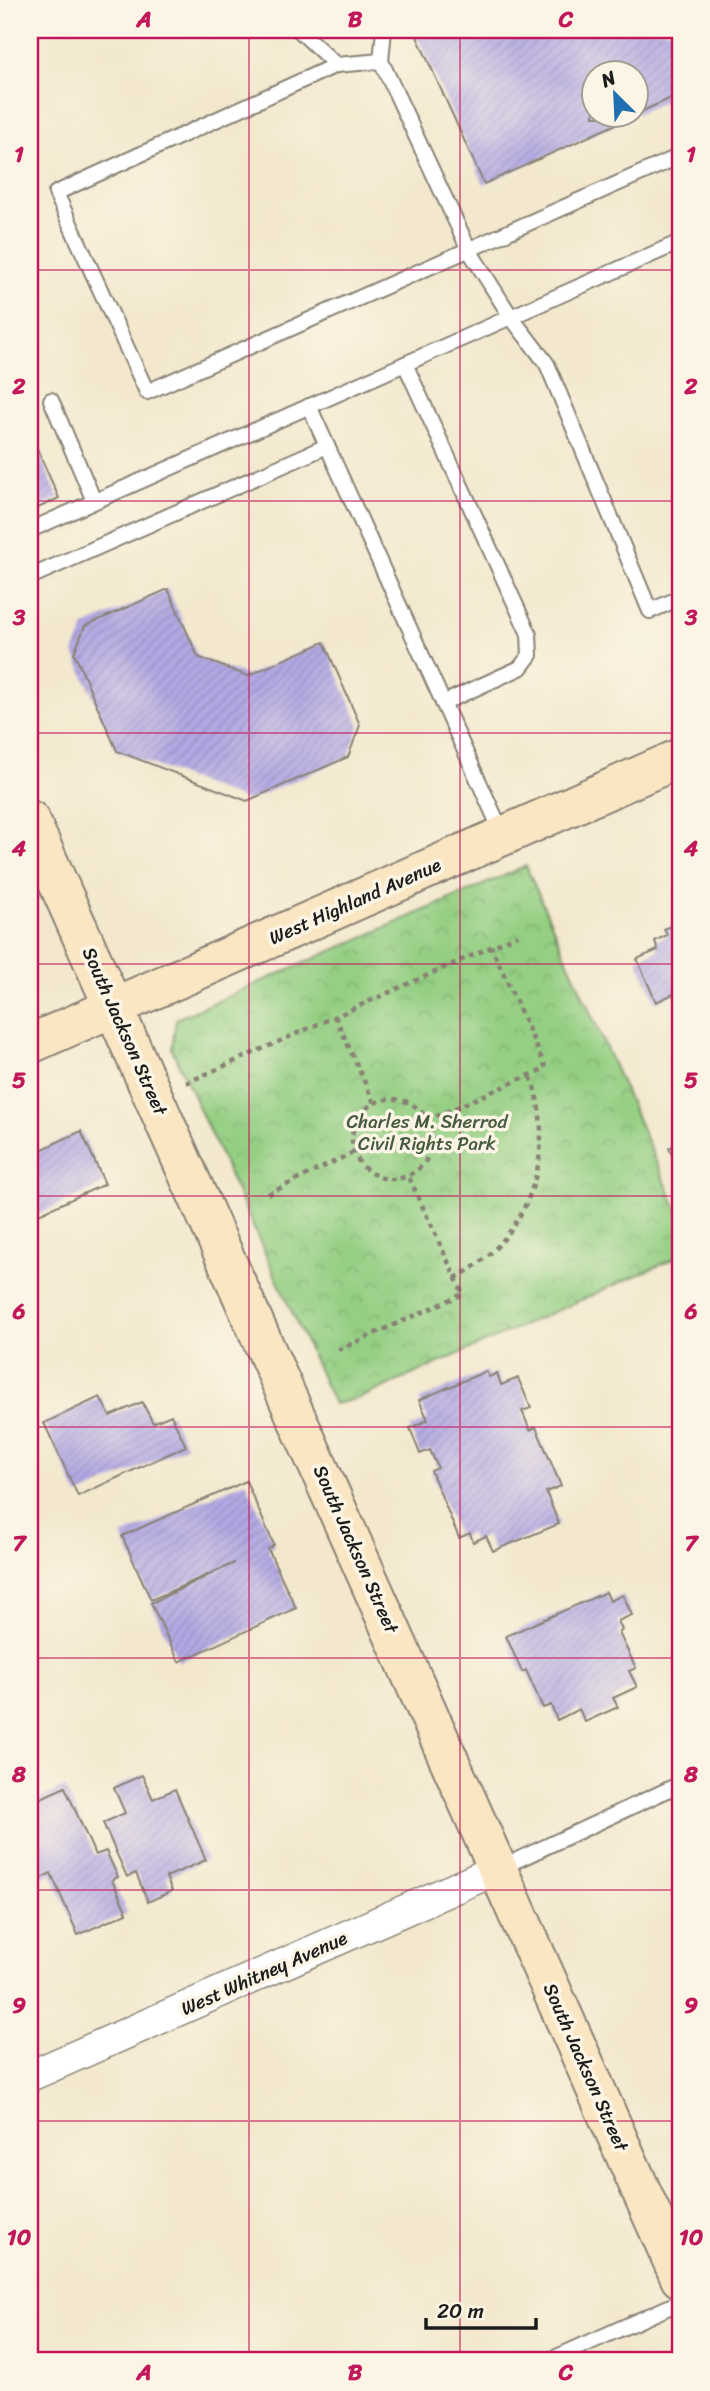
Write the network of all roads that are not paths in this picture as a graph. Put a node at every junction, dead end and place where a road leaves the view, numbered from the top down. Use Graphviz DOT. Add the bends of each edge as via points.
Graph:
graph roads {
  1 [pos="299,30"];
  2 [pos="384,30"];
  3 [pos="381,61"];
  4 [pos="336,65"];
  5 [pos="680,156"];
  6 [pos="680,242"];
  7 [pos="469,250"];
  8 [pos="511,317"];
  9 [pos="405,364"];
  10 [pos="51,400"];
  11 [pos="309,406"];
  12 [pos="327,446"];
  13 [pos="94,501"];
  14 [pos="30,530"];
  15 [pos="30,577"];
  16 [pos="680,598"];
  17 [pos="443,703"];
  18 [pos="680,758"];
  19 [pos="30,820"];
  20 [pos="503,836"];
  21 [pos="114,1006"];
  22 [pos="30,1044"];
  23 [pos="680,1784"];
  24 [pos="498,1869"];
  25 [pos="30,2076"];
  26 [pos="680,2278"];
  27 [pos="680,2302"];
  28 [pos="548,2361"];
  1 -- 4 [label="lane"];
  2 -- 3 [label="lane"];
  3 -- 4 [label="lane"];
  3 -- 7 [label="lane"];
  4 -- 7 [label="lane" via="56,193 147,392"];
  5 -- 7 [label="lane"];
  6 -- 8 [label="lane"];
  7 -- 8 [label="lane"];
  8 -- 9 [label="lane"];
  8 -- 16 [label="lane" via="547,364 650,611"];
  9 -- 11 [label="lane"];
  9 -- 17 [label="lane" via="529,634 530,655 520,668"];
  10 -- 13 [label="lane"];
  11 -- 12 [label="lane"];
  11 -- 13 [label="lane"];
  12 -- 15 [label="lane"];
  12 -- 17 [label="lane"];
  13 -- 14 [label="lane"];
  17 -- 20 [label="lane"];
  18 -- 20 [label="street, West Highland Avenue"];
  19 -- 21 [label="street, South Jackson Street"];
  20 -- 21 [label="street, West Highland Avenue"];
  21 -- 22 [label="street, West Highland Avenue"];
  21 -- 24 [label="street, South Jackson Street"];
  23 -- 24 [label="lane"];
  24 -- 25 [label="street, West Whitney Avenue"];
  24 -- 26 [label="street, South Jackson Street"];
  27 -- 28 [label="lane"];
}
